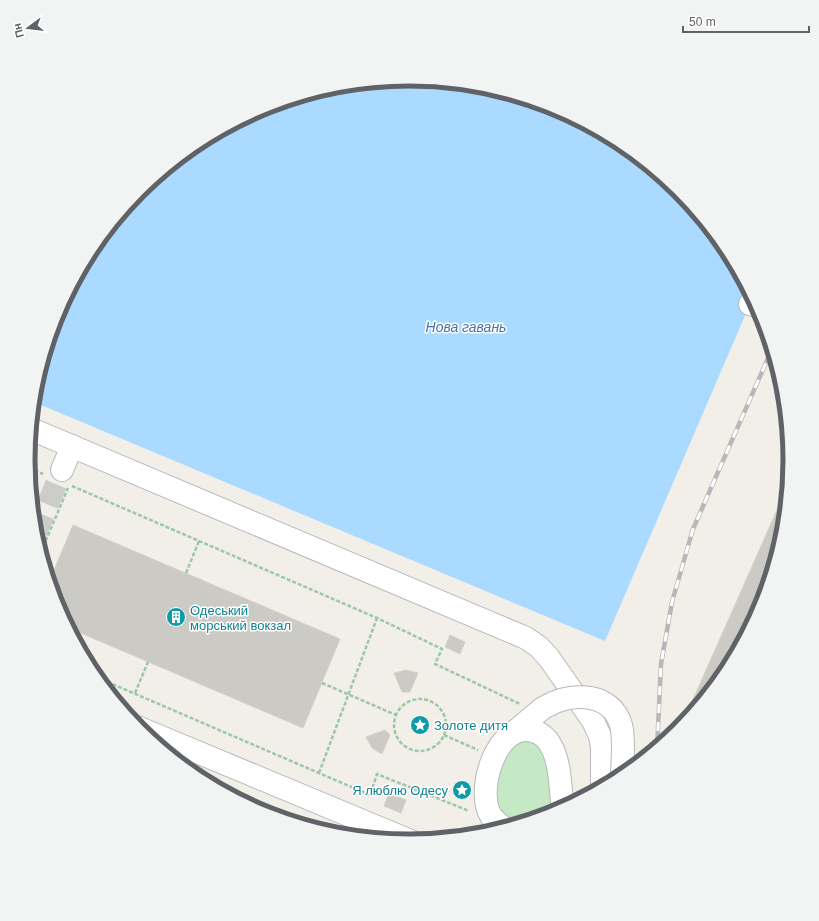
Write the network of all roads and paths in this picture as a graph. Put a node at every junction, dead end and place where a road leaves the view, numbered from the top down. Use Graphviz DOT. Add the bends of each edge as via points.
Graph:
graph roads {
  1 [pos="36,431"];
  2 [pos="72,446"];
  3 [pos="35,469"];
  4 [pos="56,473"];
  5 [pos="199,541"];
  6 [pos="44,543"];
  7 [pos="186,573"];
  8 [pos="376,618"];
  9 [pos="148,662"];
  10 [pos="107,681"];
  11 [pos="322,683"];
  12 [pos="135,693"];
  13 [pos="348,695"];
  14 [pos="546,706"];
  15 [pos="396,715"];
  16 [pos="512,734"];
  17 [pos="155,735"];
  18 [pos="444,735"];
  19 [pos="479,750"];
  20 [pos="622,769"];
  21 [pos="319,773"];
  22 [pos="602,782"];
  23 [pos="562,802"];
  24 [pos="486,819"];
  25 [pos="499,824"];
  26 [pos="395,834"];
  1 -- 2 [label="lane"];
  2 -- 4 [label="lane"];
  2 -- 22 [label="lane" via="526,638 549,658 593,721 602,747"];
  3 -- 4 [label="path"];
  5 -- 6 [label="path" via="70,485"];
  5 -- 7 [label="path"];
  5 -- 8 [label="path"];
  8 -- 13 [label="path"];
  8 -- 14 [label="path" via="442,649 435,664 524,706 534,697"];
  9 -- 12 [label="path"];
  10 -- 12 [label="path"];
  11 -- 13 [label="path"];
  12 -- 21 [label="path"];
  13 -- 15 [label="path"];
  13 -- 21 [label="path"];
  14 -- 16 [label="lane"];
  14 -- 20 [label="lane, bridge" via="581,696 601,701 612,710 619,720 622,733"];
  15 -- 18 [label="path" via="413,700 429,701 442,712 445,719"];
  15 -- 18 [label="path" via="396,736 401,744 410,750 430,750"];
  16 -- 23 [label="lane" via="530,730 544,737 551,745 555,754"];
  16 -- 24 [label="lane" via="501,745 488,773"];
  17 -- 26 [label="lane"];
  18 -- 19 [label="path"];
  21 -- 24 [label="path" via="370,795 378,774"];
  24 -- 25 [label="lane"];
}
